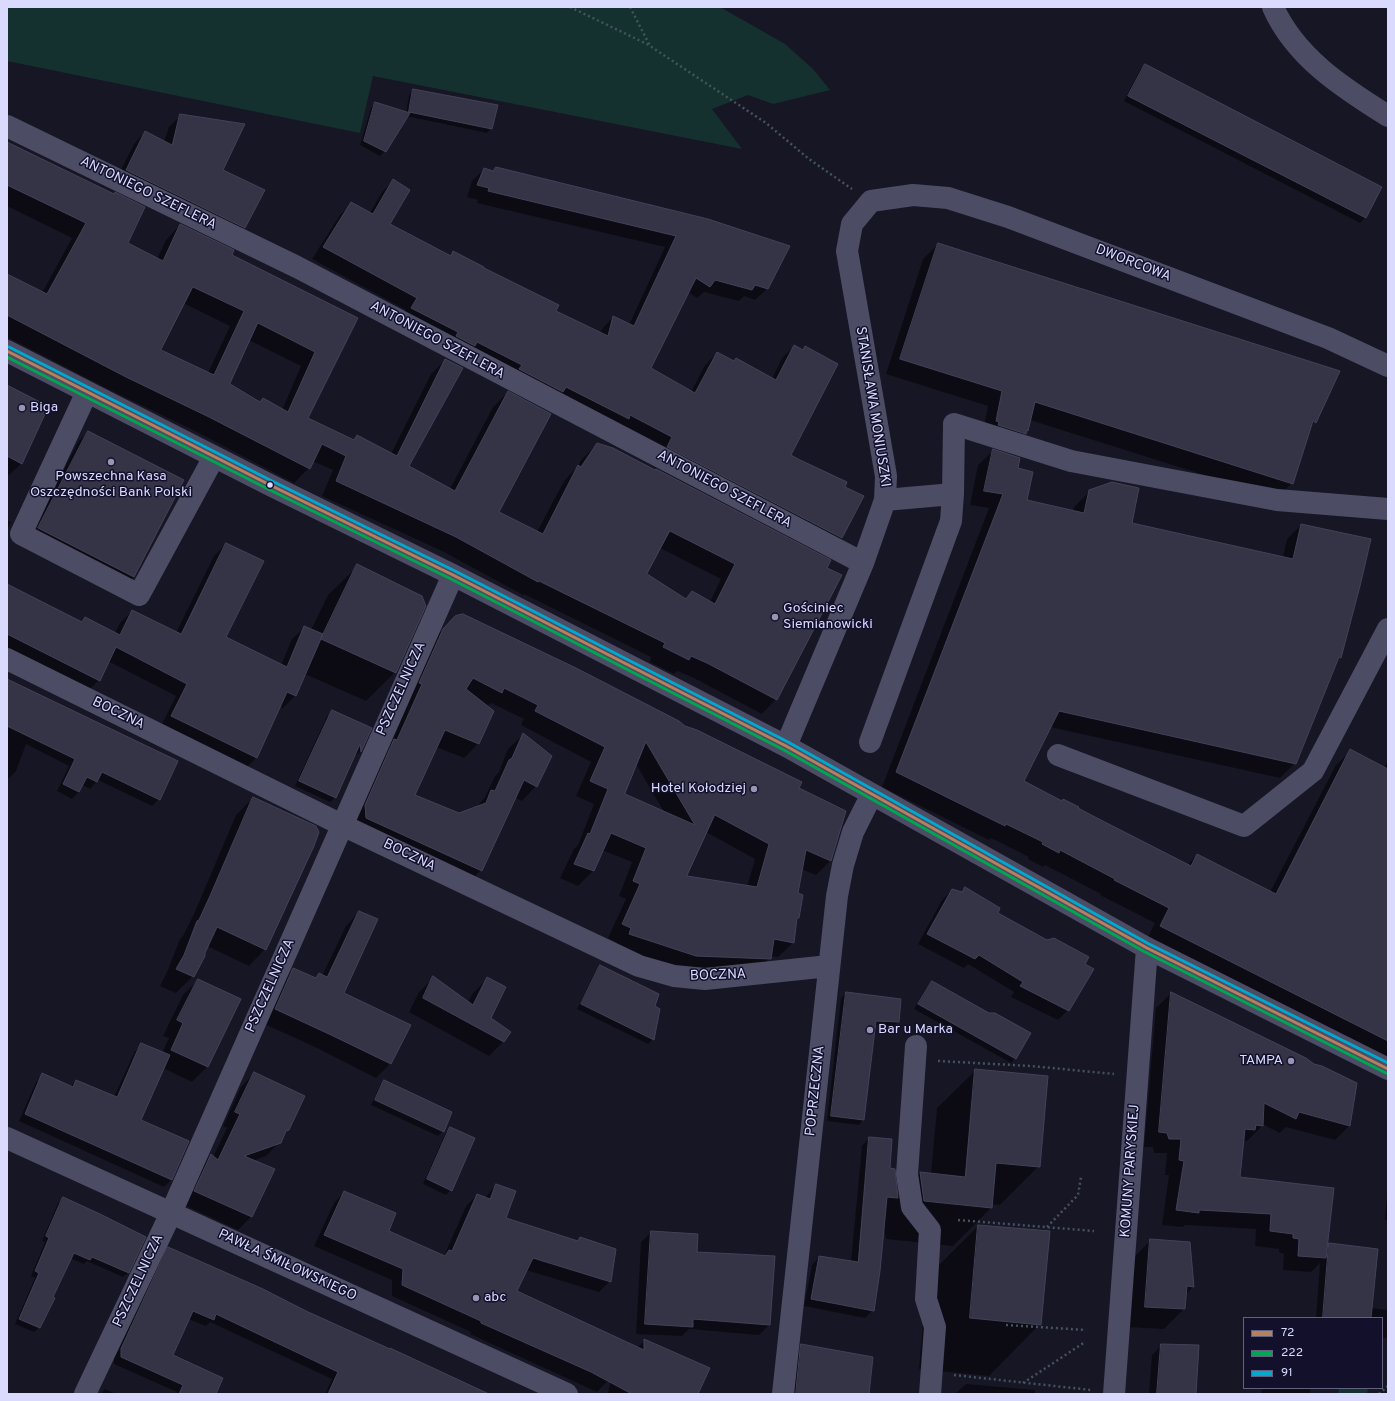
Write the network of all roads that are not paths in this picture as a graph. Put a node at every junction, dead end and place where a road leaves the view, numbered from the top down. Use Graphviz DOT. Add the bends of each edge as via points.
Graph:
graph roads {
  1 [pos="1273,7"];
  2 [pos="1388,116"];
  3 [pos="7,126"];
  4 [pos="871,201"];
  5 [pos="7,351"];
  6 [pos="1388,366"];
  7 [pos="87,392"];
  8 [pos="214,457"];
  9 [pos="953,494"];
  10 [pos="886,500"];
  11 [pos="1388,509"];
  12 [pos="863,563"];
  13 [pos="453,575"];
  14 [pos="1388,628"];
  15 [pos="7,659"];
  16 [pos="870,742"];
  17 [pos="786,746"];
  18 [pos="1058,755"];
  19 [pos="872,794"];
  20 [pos="342,825"];
  21 [pos="1147,948"];
  22 [pos="829,966"];
  23 [pos="916,1053"];
  24 [pos="1388,1069"];
  25 [pos="7,1138"];
  26 [pos="171,1213"];
  27 [pos="85,1394"];
  28 [pos="567,1394"];
  29 [pos="783,1394"];
  30 [pos="930,1394"];
  31 [pos="1114,1394"];
  1 -- 2 [label="street" via="1291,38 1310,60 1340,85"];
  3 -- 12 [label="street, ANTONIEGO SZEFLERA" via="296,267"];
  4 -- 6 [label="street, DWORCOWA" via="913,195 948,198 1008,217 1328,338"];
  4 -- 10 [label="street, STANISŁAWA MONIUSZKI" via="852,224 847,251 886,476"];
  5 -- 7 [label="street"];
  7 -- 8 [label="street"];
  7 -- 8 [label="street" via="21,534 139,595"];
  8 -- 13 [label="street"];
  9 -- 10 [label="street"];
  9 -- 11 [label="street" via="954,424 1079,462 1277,500"];
  9 -- 16 [label="street" via="951,521"];
  10 -- 12 [label="street, STANISŁAWA MONIUSZKI"];
  12 -- 17 [label="street, STANISŁAWA MONIUSZKI"];
  13 -- 17 [label="street"];
  13 -- 20 [label="street, PSZCZELNICZA"];
  14 -- 18 [label="street" via="1313,771 1244,826"];
  15 -- 20 [label="street, BOCZNA"];
  17 -- 19 [label="street"];
  19 -- 21 [label="street"];
  19 -- 22 [label="street, POPRZECZNA" via="853,832 843,865"];
  20 -- 22 [label="street, BOCZNA" via="639,966 674,976 704,979"];
  20 -- 26 [label="street, PSZCZELNICZA"];
  21 -- 24 [label="street"];
  21 -- 31 [label="street, KOMUNY PARYSKIEJ"];
  22 -- 29 [label="street, POPRZECZNA"];
  23 -- 30 [label="street" via="906,1174 912,1208 930,1230 926,1299 935,1327"];
  25 -- 26 [label="street, PAWŁA ŚMIŁOWSKIEGO"];
  26 -- 27 [label="street, PSZCZELNICZA"];
  26 -- 28 [label="street, PAWŁA ŚMIŁOWSKIEGO"];
}
